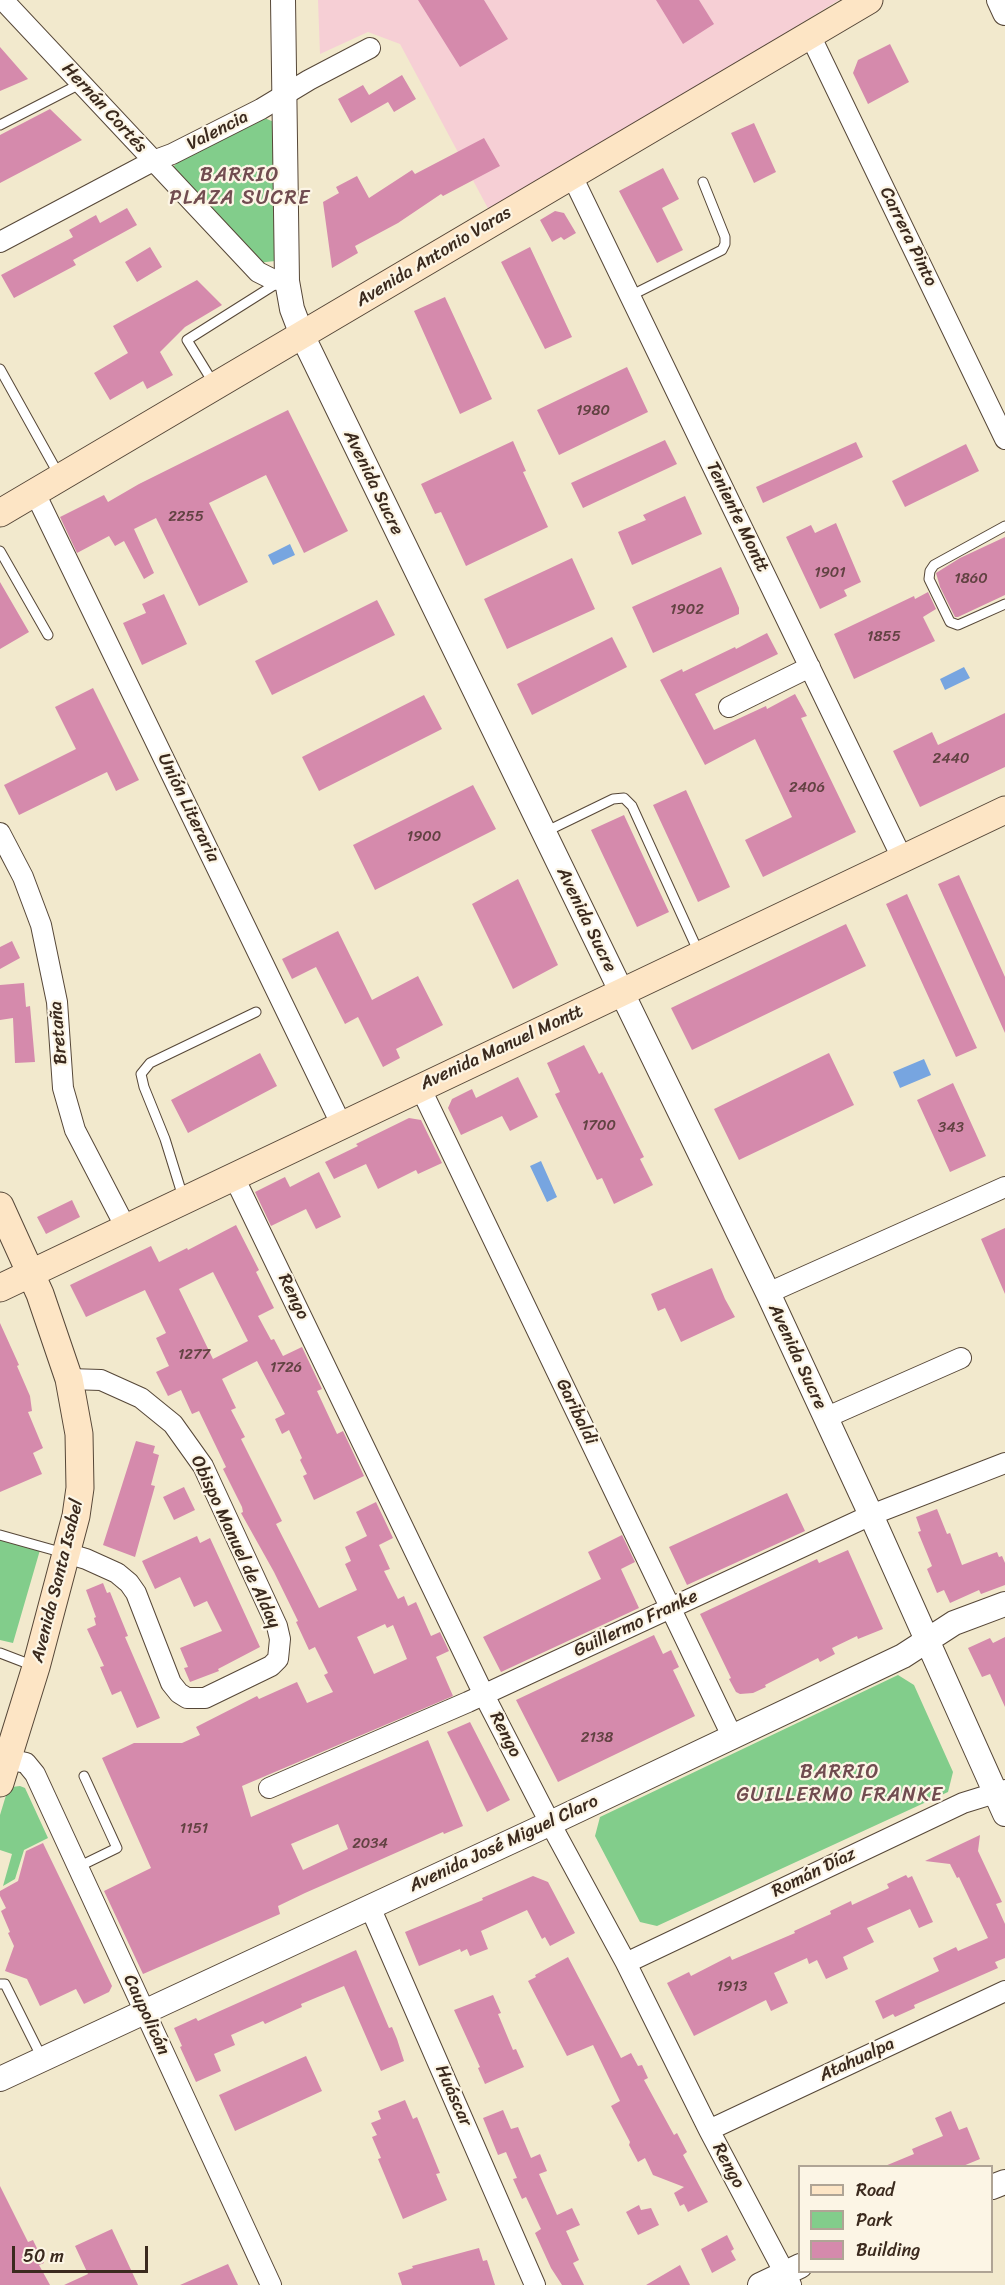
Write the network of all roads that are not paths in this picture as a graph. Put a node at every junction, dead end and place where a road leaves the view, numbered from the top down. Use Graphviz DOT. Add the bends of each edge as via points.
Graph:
graph roads {
  1 [pos="1,0"];
  2 [pos="283,0"];
  3 [pos="869,0"];
  4 [pos="999,0"];
  5 [pos="1005,13"];
  6 [pos="810,35"];
  7 [pos="370,48"];
  8 [pos="81,84"];
  9 [pos="284,95"];
  10 [pos="0,125"];
  11 [pos="153,160"];
  12 [pos="572,176"];
  13 [pos="703,182"];
  14 [pos="0,242"];
  15 [pos="284,281"];
  16 [pos="630,296"];
  17 [pos="302,335"];
  18 [pos="0,369"];
  19 [pos="215,386"];
  20 [pos="1005,439"];
  21 [pos="61,477"];
  22 [pos="35,493"];
  23 [pos="0,513"];
  24 [pos="1005,526"];
  25 [pos="0,551"];
  26 [pos="1005,604"];
  27 [pos="48,635"];
  28 [pos="810,667"];
  29 [pos="729,707"];
  30 [pos="1005,810"];
  31 [pos="544,833"];
  32 [pos="0,834"];
  33 [pos="902,858"];
  34 [pos="700,955"];
  35 [pos="622,993"];
  36 [pos="256,1012"];
  37 [pos="420,1087"];
  38 [pos="341,1124"];
  39 [pos="234,1177"];
  40 [pos="1005,1187"];
  41 [pos="184,1200"];
  42 [pos="0,1206"];
  43 [pos="126,1228"];
  44 [pos="31,1273"];
  45 [pos="0,1288"];
  46 [pos="768,1293"];
  47 [pos="961,1358"];
  48 [pos="69,1378"];
  49 [pos="825,1418"];
  50 [pos="1005,1463"];
  51 [pos="871,1515"];
  52 [pos="0,1535"];
  53 [pos="66,1554"];
  54 [pos="1005,1604"];
  55 [pos="671,1608"];
  56 [pos="927,1641"];
  57 [pos="0,1653"];
  58 [pos="36,1666"];
  59 [pos="484,1695"];
  60 [pos="732,1736"];
  61 [pos="4,1771"];
  62 [pos="84,1776"];
  63 [pos="269,1788"];
  64 [pos="1002,1799"];
  65 [pos="550,1823"];
  66 [pos="78,1867"];
  67 [pos="370,1907"];
  68 [pos="626,1963"];
  69 [pos="0,1984"];
  70 [pos="1005,1991"];
  71 [pos="144,2012"];
  72 [pos="42,2059"];
  73 [pos="0,2079"];
  74 [pos="709,2130"];
  75 [pos="791,2274"];
  76 [pos="272,2285"];
  77 [pos="535,2285"];
  78 [pos="760,2285"];
  1 -- 8 [label="street, Hernán Cortés"];
  2 -- 9 [label="street, Avenida Sucre"];
  3 -- 6 [label="main road, Avenida Antonio Varas"];
  4 -- 5 [label="street"];
  6 -- 12 [label="main road, Avenida Antonio Varas"];
  6 -- 20 [label="street, Carrera Pinto"];
  7 -- 9 [label="street, Valencia"];
  8 -- 10 [label="lane"];
  8 -- 11 [label="street, Hernán Cortés"];
  9 -- 11 [label="street, Valencia" via="261,110"];
  9 -- 15 [label="street, Avenida Sucre"];
  11 -- 14 [label="street, Valencia"];
  11 -- 15 [label="street, Hernán Cortés" via="258,272"];
  12 -- 16 [label="street, Teniente Montt"];
  12 -- 17 [label="main road, Avenida Antonio Varas"];
  13 -- 16 [label="lane" via="725,237 722,250"];
  15 -- 17 [label="street, Avenida Sucre"];
  15 -- 19 [label="lane" via="187,340"];
  16 -- 28 [label="street, Teniente Montt"];
  17 -- 19 [label="main road, Avenida Antonio Varas"];
  17 -- 31 [label="street, Avenida Sucre"];
  18 -- 21 [label="lane"];
  19 -- 21 [label="main road, Avenida Antonio Varas"];
  21 -- 22 [label="main road, Avenida Antonio Varas"];
  22 -- 23 [label="main road, Avenida Antonio Varas"];
  22 -- 38 [label="street, Unión Literaria"];
  24 -- 26 [label="lane" via="934,565 929,579 951,622 958,626"];
  25 -- 27 [label="lane"];
  28 -- 29 [label="street"];
  28 -- 33 [label="street, Teniente Montt"];
  30 -- 33 [label="main road, Avenida Manuel Montt"];
  31 -- 34 [label="lane" via="613,799 624,798 632,806"];
  31 -- 35 [label="street, Avenida Sucre"];
  32 -- 43 [label="street, Bretaña" via="23,878 41,926 57,1002 63,1088 75,1130"];
  33 -- 34 [label="main road, Avenida Manuel Montt"];
  34 -- 35 [label="main road, Avenida Manuel Montt"];
  35 -- 37 [label="main road, Avenida Manuel Montt"];
  35 -- 46 [label="street, Avenida Sucre"];
  36 -- 41 [label="lane" via="150,1063 141,1074"];
  37 -- 38 [label="main road, Avenida Manuel Montt"];
  37 -- 55 [label="street, Garibaldi"];
  38 -- 39 [label="main road, Avenida Manuel Montt"];
  39 -- 41 [label="main road, Avenida Manuel Montt"];
  39 -- 59 [label="street, Rengo"];
  40 -- 46 [label="street"];
  41 -- 43 [label="main road, Avenida Manuel Montt"];
  42 -- 44 [label="main road, Avenida Santa Isabel"];
  43 -- 44 [label="main road, Avenida Manuel Montt"];
  44 -- 45 [label="main road, Avenida Manuel Montt"];
  44 -- 48 [label="main road, Avenida Santa Isabel"];
  46 -- 49 [label="street, Avenida Sucre"];
  47 -- 49 [label="street"];
  48 -- 53 [label="main road, Avenida Santa Isabel" via="79,1434 80,1488"];
  48 -- 53 [label="street, Obispo Manuel de Alday" via="101,1380 141,1398 173,1424 203,1466 272,1616 280,1639 278,1659 205,1698 187,1698 171,1683 129,1583 117,1573"];
  49 -- 51 [label="street, Avenida Sucre"];
  50 -- 51 [label="street, Guillermo Franke"];
  51 -- 55 [label="street, Guillermo Franke"];
  51 -- 56 [label="street, Avenida Sucre"];
  52 -- 53 [label="lane"];
  53 -- 58 [label="main road, Avenida Santa Isabel"];
  54 -- 56 [label="street, Avenida José Miguel Claro" via="954,1623"];
  55 -- 59 [label="street, Guillermo Franke"];
  55 -- 60 [label="street, Garibaldi"];
  56 -- 60 [label="street, Avenida José Miguel Claro"];
  56 -- 64 [label="street, Avenida Sucre"];
  57 -- 58 [label="lane"];
  58 -- 61 [label="main road, Avenida Santa Isabel"];
  59 -- 63 [label="street, Guillermo Franke"];
  59 -- 65 [label="street, Rengo"];
  60 -- 65 [label="street, Avenida José Miguel Claro"];
  61 -- 66 [label="street, Caupolicán" via="26,1763 35,1774"];
  62 -- 66 [label="lane" via="117,1848"];
  64 -- 68 [label="street, Román Díaz" via="971,1800"];
  65 -- 67 [label="street, Avenida José Miguel Claro"];
  65 -- 68 [label="street, Rengo"];
  66 -- 71 [label="street, Caupolicán"];
  67 -- 71 [label="street, Avenida José Miguel Claro"];
  67 -- 77 [label="street, Huáscar"];
  68 -- 74 [label="street, Rengo"];
  69 -- 72 [label="lane" via="5,1984"];
  70 -- 74 [label="street, Atahualpa"];
  71 -- 72 [label="street, Avenida José Miguel Claro"];
  71 -- 76 [label="street, Caupolicán"];
  72 -- 73 [label="street, Avenida José Miguel Claro"];
  74 -- 75 [label="street, Rengo"];
  75 -- 78 [label="street"];
}
